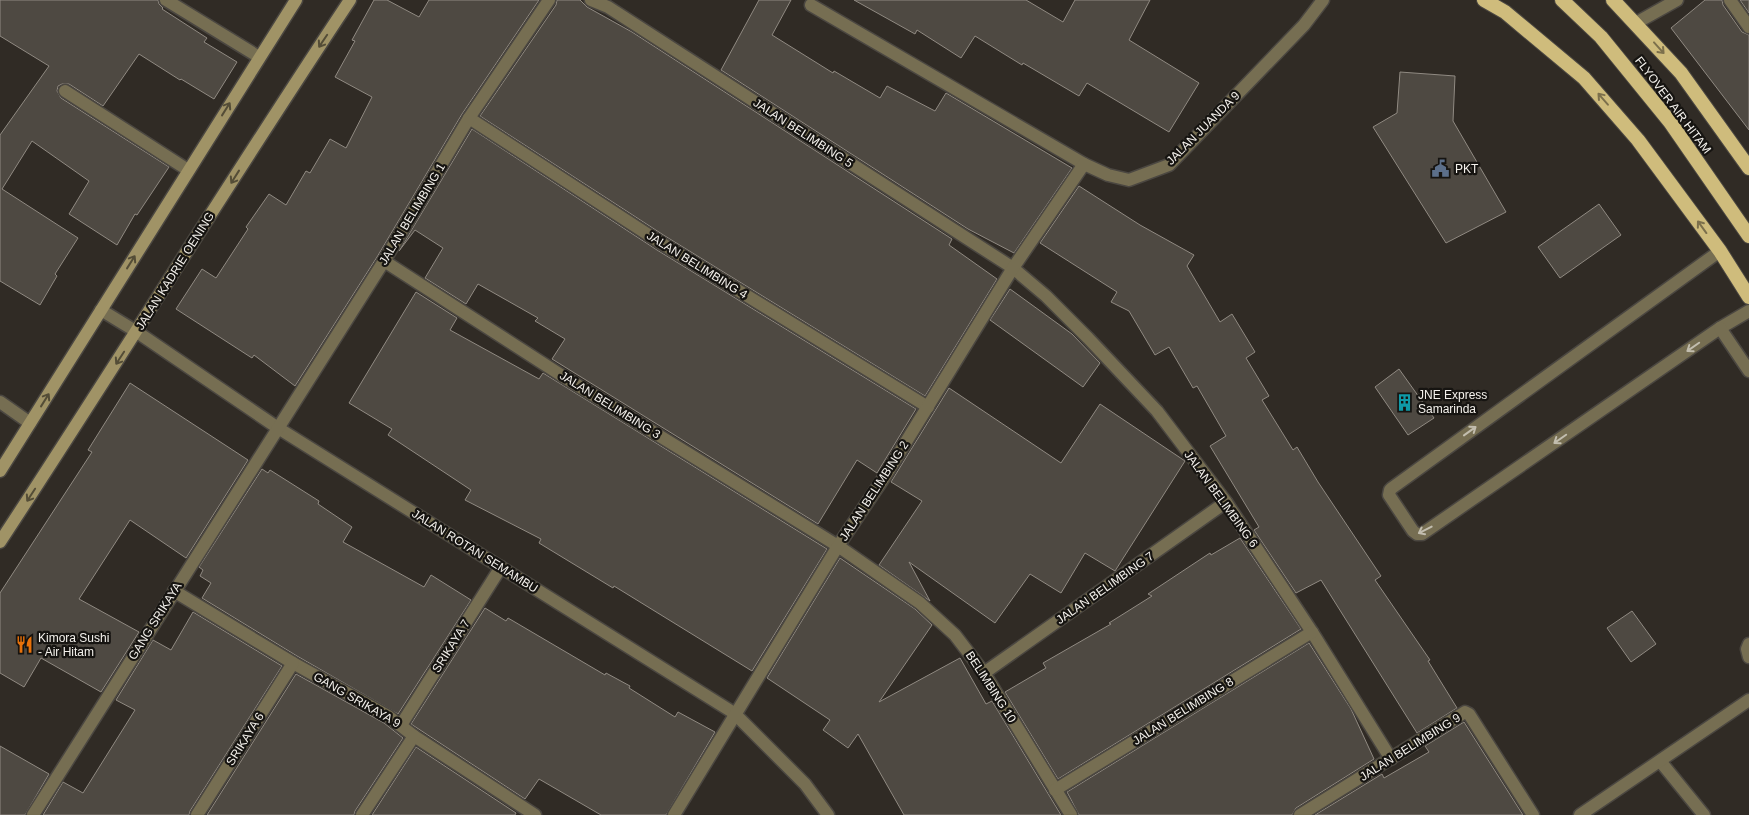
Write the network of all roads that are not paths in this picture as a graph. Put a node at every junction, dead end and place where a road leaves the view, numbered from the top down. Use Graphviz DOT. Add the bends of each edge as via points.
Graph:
graph roads {
  1 [pos="166,0"];
  2 [pos="296,0"];
  3 [pos="350,0"];
  4 [pos="548,0"];
  5 [pos="591,0"];
  6 [pos="1323,0"];
  7 [pos="1484,0"];
  8 [pos="1562,0"];
  9 [pos="1613,0"];
  10 [pos="1678,0"];
  11 [pos="1730,0"];
  12 [pos="811,6"];
  13 [pos="1636,24"];
  14 [pos="1749,27"];
  15 [pos="259,57"];
  16 [pos="65,91"];
  17 [pos="469,118"];
  18 [pos="1084,164"];
  19 [pos="1748,164"];
  20 [pos="188,170"];
  21 [pos="1749,236"];
  22 [pos="1720,251"];
  23 [pos="384,261"];
  24 [pos="1013,268"];
  25 [pos="1749,297"];
  26 [pos="101,310"];
  27 [pos="1749,311"];
  28 [pos="1720,328"];
  29 [pos="137,332"];
  30 [pos="1749,371"];
  31 [pos="0,402"];
  32 [pos="928,407"];
  33 [pos="30,423"];
  34 [pos="278,428"];
  35 [pos="0,471"];
  36 [pos="1226,502"];
  37 [pos="0,542"];
  38 [pos="838,546"];
  39 [pos="501,567"];
  40 [pos="174,590"];
  41 [pos="1312,632"];
  42 [pos="1749,644"];
  43 [pos="1749,657"];
  44 [pos="292,663"];
  45 [pos="984,673"];
  46 [pos="1749,700"];
  47 [pos="734,713"];
  48 [pos="401,725"];
  49 [pos="414,736"];
  50 [pos="1391,759"];
  51 [pos="1660,760"];
  52 [pos="1055,790"];
  53 [pos="519,811"];
  54 [pos="33,815"];
  55 [pos="197,815"];
  56 [pos="362,815"];
  57 [pos="535,815"];
  58 [pos="674,815"];
  59 [pos="828,815"];
  60 [pos="1071,815"];
  61 [pos="1300,815"];
  62 [pos="1533,815"];
  63 [pos="1580,815"];
  64 [pos="1704,815"];
  1 -- 15 [label="street"];
  2 -- 15 [label="main road"];
  3 -- 29 [label="main road, JALAN KADRIE OENING, one-way"];
  4 -- 17 [label="street, JALAN BELIMBING 1"];
  5 -- 24 [label="street, JALAN BELIMBING 5" via="608,7"];
  6 -- 18 [label="street, JALAN JUANDA 9" via="1304,25 1169,165 1129,180"];
  22 -- 7 [label="highway, one-way" via="1638,140 1584,78 1505,12"];
  8 -- 21 [label="highway, FLYOVER AIR HITAM" via="1601,37 1670,122"];
  9 -- 13 [label="highway"];
  10 -- 13 [label="street"];
  11 -- 14 [label="street"];
  12 -- 18 [label="street, JALAN JUANDA 9"];
  13 -- 19 [label="highway, one-way" via="1681,73"];
  20 -- 15 [label="main road, one-way"];
  16 -- 20 [label="street"];
  17 -- 23 [label="street, JALAN BELIMBING 1"];
  17 -- 32 [label="street, JALAN BELIMBING 4" via="661,243"];
  18 -- 24 [label="street"];
  26 -- 20 [label="main road, one-way"];
  22 -- 25 [label="highway"];
  28 -- 22 [label="street, one-way" via="1422,534 1413,531 1389,494 1392,488"];
  23 -- 34 [label="street, JALAN BELIMBING 1"];
  23 -- 38 [label="street, JALAN BELIMBING 3"];
  24 -- 32 [label="street, JALAN BELIMBING 2"];
  24 -- 36 [label="street, JALAN BELIMBING 6" via="1046,296 1157,411"];
  26 -- 29 [label="street, JALAN ROTAN SEMAMBU"];
  33 -- 26 [label="main road, one-way"];
  27 -- 28 [label="street"];
  28 -- 30 [label="street"];
  29 -- 34 [label="street, JALAN ROTAN SEMAMBU"];
  29 -- 37 [label="main road, JALAN KADRIE OENING, one-way"];
  31 -- 33 [label="street"];
  32 -- 38 [label="street, JALAN BELIMBING 2"];
  33 -- 35 [label="main road"];
  34 -- 39 [label="street, JALAN ROTAN SEMAMBU"];
  34 -- 40 [label="street, GANG SRIKAYA"];
  36 -- 41 [label="street, JALAN BELIMBING 6"];
  36 -- 45 [label="street, JALAN BELIMBING 7"];
  38 -- 45 [label="street, BELIMBING 10" via="920,603 955,635"];
  38 -- 47 [label="street, JALAN BELIMBING 2"];
  39 -- 47 [label="street, JALAN ROTAN SEMAMBU"];
  39 -- 48 [label="street, SRIKAYA 7"];
  40 -- 44 [label="street, GANG SRIKAYA 9"];
  40 -- 54 [label="street, GANG SRIKAYA"];
  41 -- 50 [label="street, JALAN BELIMBING 6"];
  41 -- 52 [label="street, JALAN BELIMBING 8"];
  42 -- 43 [label="street"];
  44 -- 48 [label="street, GANG SRIKAYA 9"];
  44 -- 55 [label="street, SRIKAYA 6"];
  45 -- 52 [label="street, BELIMBING 10"];
  46 -- 51 [label="street"];
  47 -- 58 [label="street, JALAN BELIMBING 2"];
  47 -- 59 [label="street, JALAN ROTAN SEMAMBU" via="805,784"];
  48 -- 49 [label="street, GANG SRIKAYA 9"];
  49 -- 53 [label="street, GANG SRIKAYA 9"];
  49 -- 56 [label="street"];
  50 -- 61 [label="street, JALAN BELIMBING 9"];
  50 -- 62 [label="street, JALAN BELIMBING 9" via="1465,712"];
  51 -- 63 [label="street"];
  51 -- 64 [label="street"];
  52 -- 60 [label="street, BELIMBING 10"];
  53 -- 57 [label="street, GANG SRIKAYA 9"];
}
